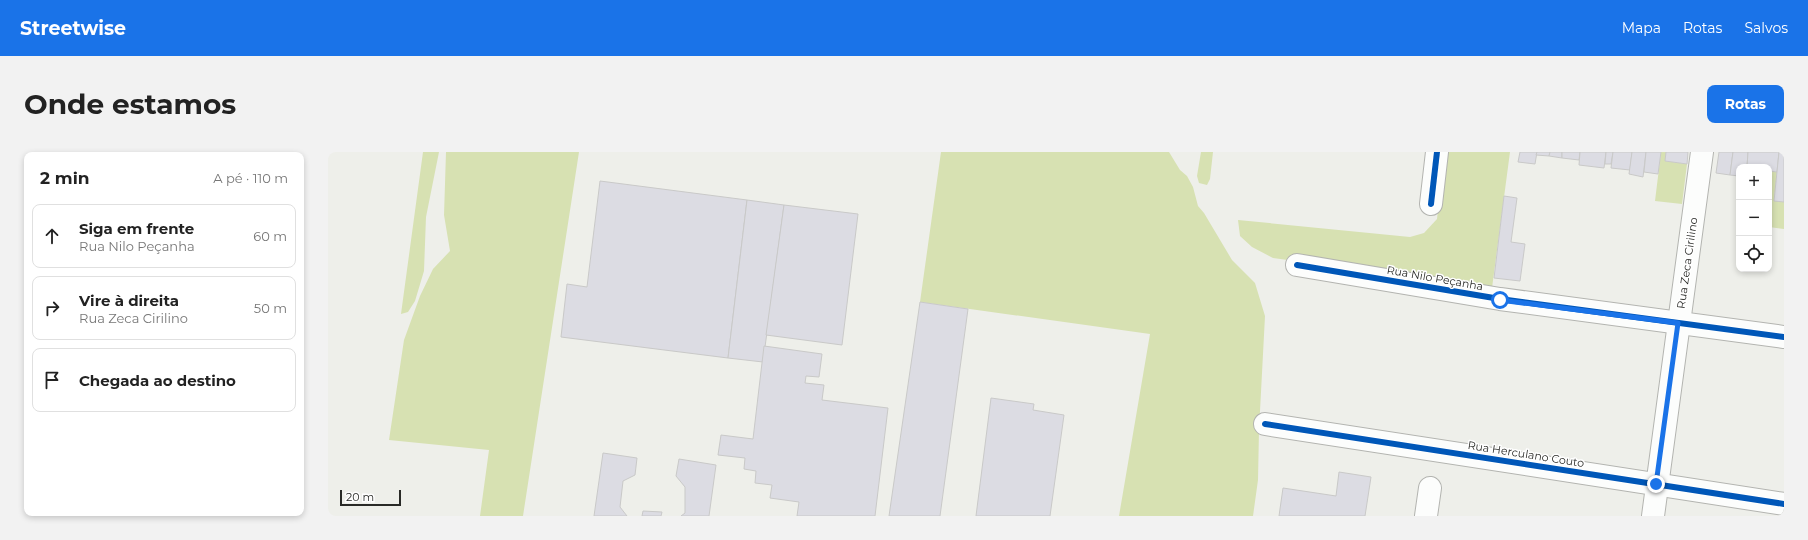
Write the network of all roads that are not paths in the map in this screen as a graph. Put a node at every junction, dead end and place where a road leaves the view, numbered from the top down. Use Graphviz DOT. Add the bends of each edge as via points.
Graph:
graph roads {
  1 [pos="1437,152"];
  2 [pos="1702,152"];
  3 [pos="1431,204"];
  4 [pos="1297,265"];
  5 [pos="1678,323"];
  6 [pos="1784,337"];
  7 [pos="1265,424"];
  8 [pos="1656,484"];
  9 [pos="1430,488"];
  10 [pos="1784,504"];
  11 [pos="1426,516"];
  12 [pos="1653,516"];
  1 -- 3 [label="street"];
  2 -- 5 [label="street, Rua Zeca Cirilino"];
  4 -- 5 [label="street, Rua Nilo Peçanha" via="1500,300"];
  5 -- 6 [label="street, Rua Nilo Peçanha"];
  5 -- 8 [label="street, Rua Zeca Cirilino"];
  7 -- 8 [label="street, Rua Herculano Couto"];
  8 -- 10 [label="street, Rua Herculano Couto"];
  8 -- 12 [label="street, Rua Zeca Cirilino"];
  9 -- 11 [label="street"];
}
